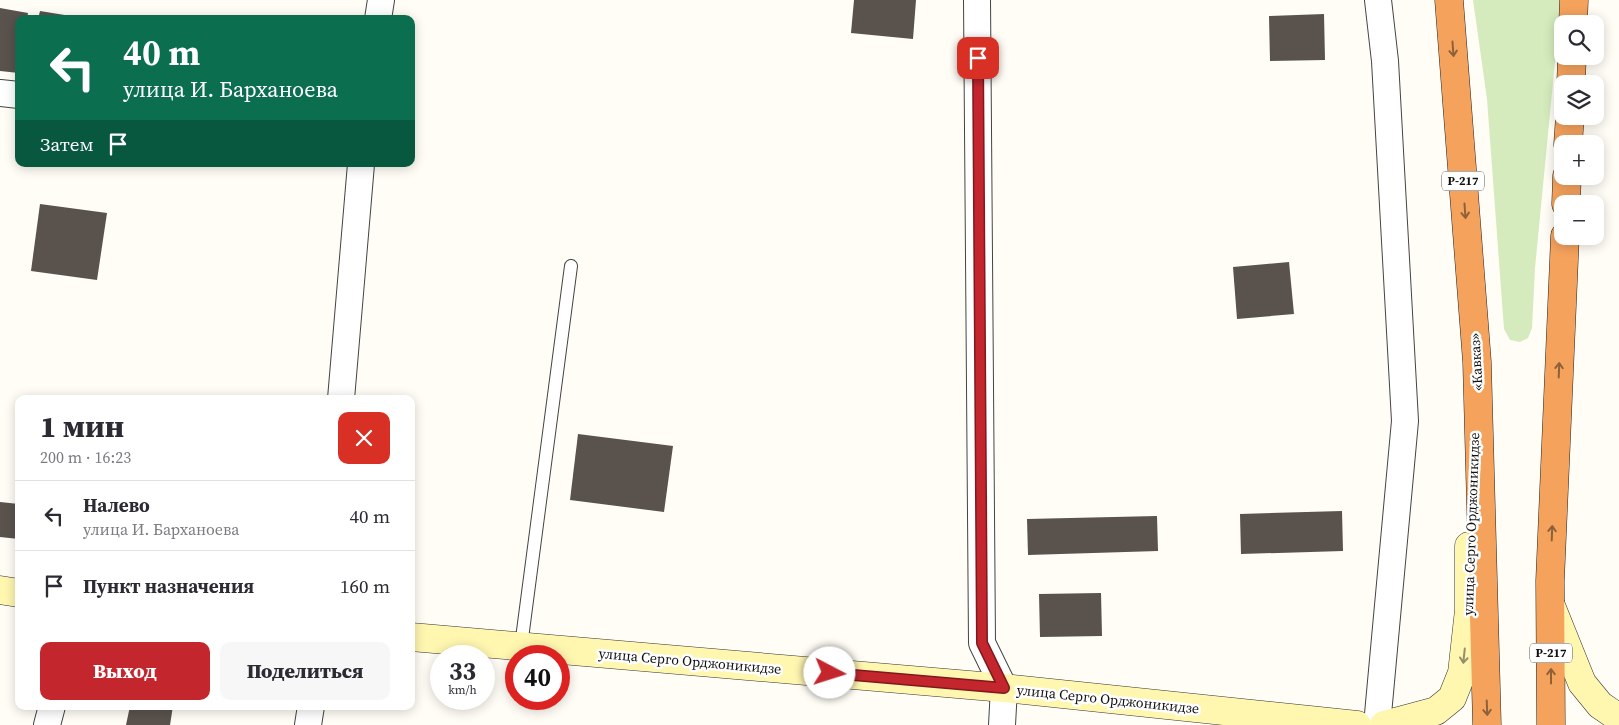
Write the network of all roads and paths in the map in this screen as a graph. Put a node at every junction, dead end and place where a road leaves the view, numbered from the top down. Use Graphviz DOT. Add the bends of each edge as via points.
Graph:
graph roads {
  1 [pos="381,0"];
  2 [pos="977,0"];
  3 [pos="1378,0"];
  4 [pos="1449,0"];
  5 [pos="1574,0"];
  6 [pos="379,15"];
  7 [pos="1573,15"];
  8 [pos="0,93"];
  9 [pos="15,95"];
  10 [pos="361,167"];
  11 [pos="1565,245"];
  12 [pos="571,266"];
  13 [pos="1477,362"];
  14 [pos="341,395"];
  15 [pos="0,590"];
  16 [pos="15,592"];
  17 [pos="1551,606"];
  18 [pos="415,636"];
  19 [pos="510,645"];
  20 [pos="521,645"];
  21 [pos="570,650"];
  22 [pos="1004,688"];
  23 [pos="51,710"];
  24 [pos="310,710"];
  25 [pos="1619,718"];
  26 [pos="47,725"];
  27 [pos="308,725"];
  28 [pos="1002,725"];
  29 [pos="1357,725"];
  30 [pos="1377,725"];
  31 [pos="1384,725"];
  32 [pos="1487,725"];
  33 [pos="1551,725"];
  1 -- 6 [label="street"];
  2 -- 22 [label="street" via="982,643"];
  3 -- 30 [label="street" via="1385,61 1405,421"];
  4 -- 13 [label="highway, «Кавказ» / Р-217, one-way"];
  5 -- 7 [label="highway"];
  8 -- 9 [label="street"];
  10 -- 14 [label="street"];
  17 -- 11 [label="highway, Р-217, one-way"];
  12 -- 20 [label="lane"];
  13 -- 31 [label="street, улица Серго Орджоникидзе, one-way" via="1469,530 1469,610 1462,674 1452,698 1436,711"];
  13 -- 32 [label="highway, «Кавказ» / Р-217, one-way"];
  15 -- 16 [label="street"];
  17 -- 25 [label="street" via="1582,683 1600,705"];
  33 -- 17 [label="highway, Р-217, one-way"];
  18 -- 19 [label="street, улица Серго Орджоникидзе"];
  21 -- 22 [label="street, улица Серго Орджоникидзе"];
  22 -- 28 [label="street"];
  22 -- 29 [label="street, улица Серго Орджоникидзе"];
  23 -- 26 [label="street"];
  24 -- 27 [label="street"];
}
